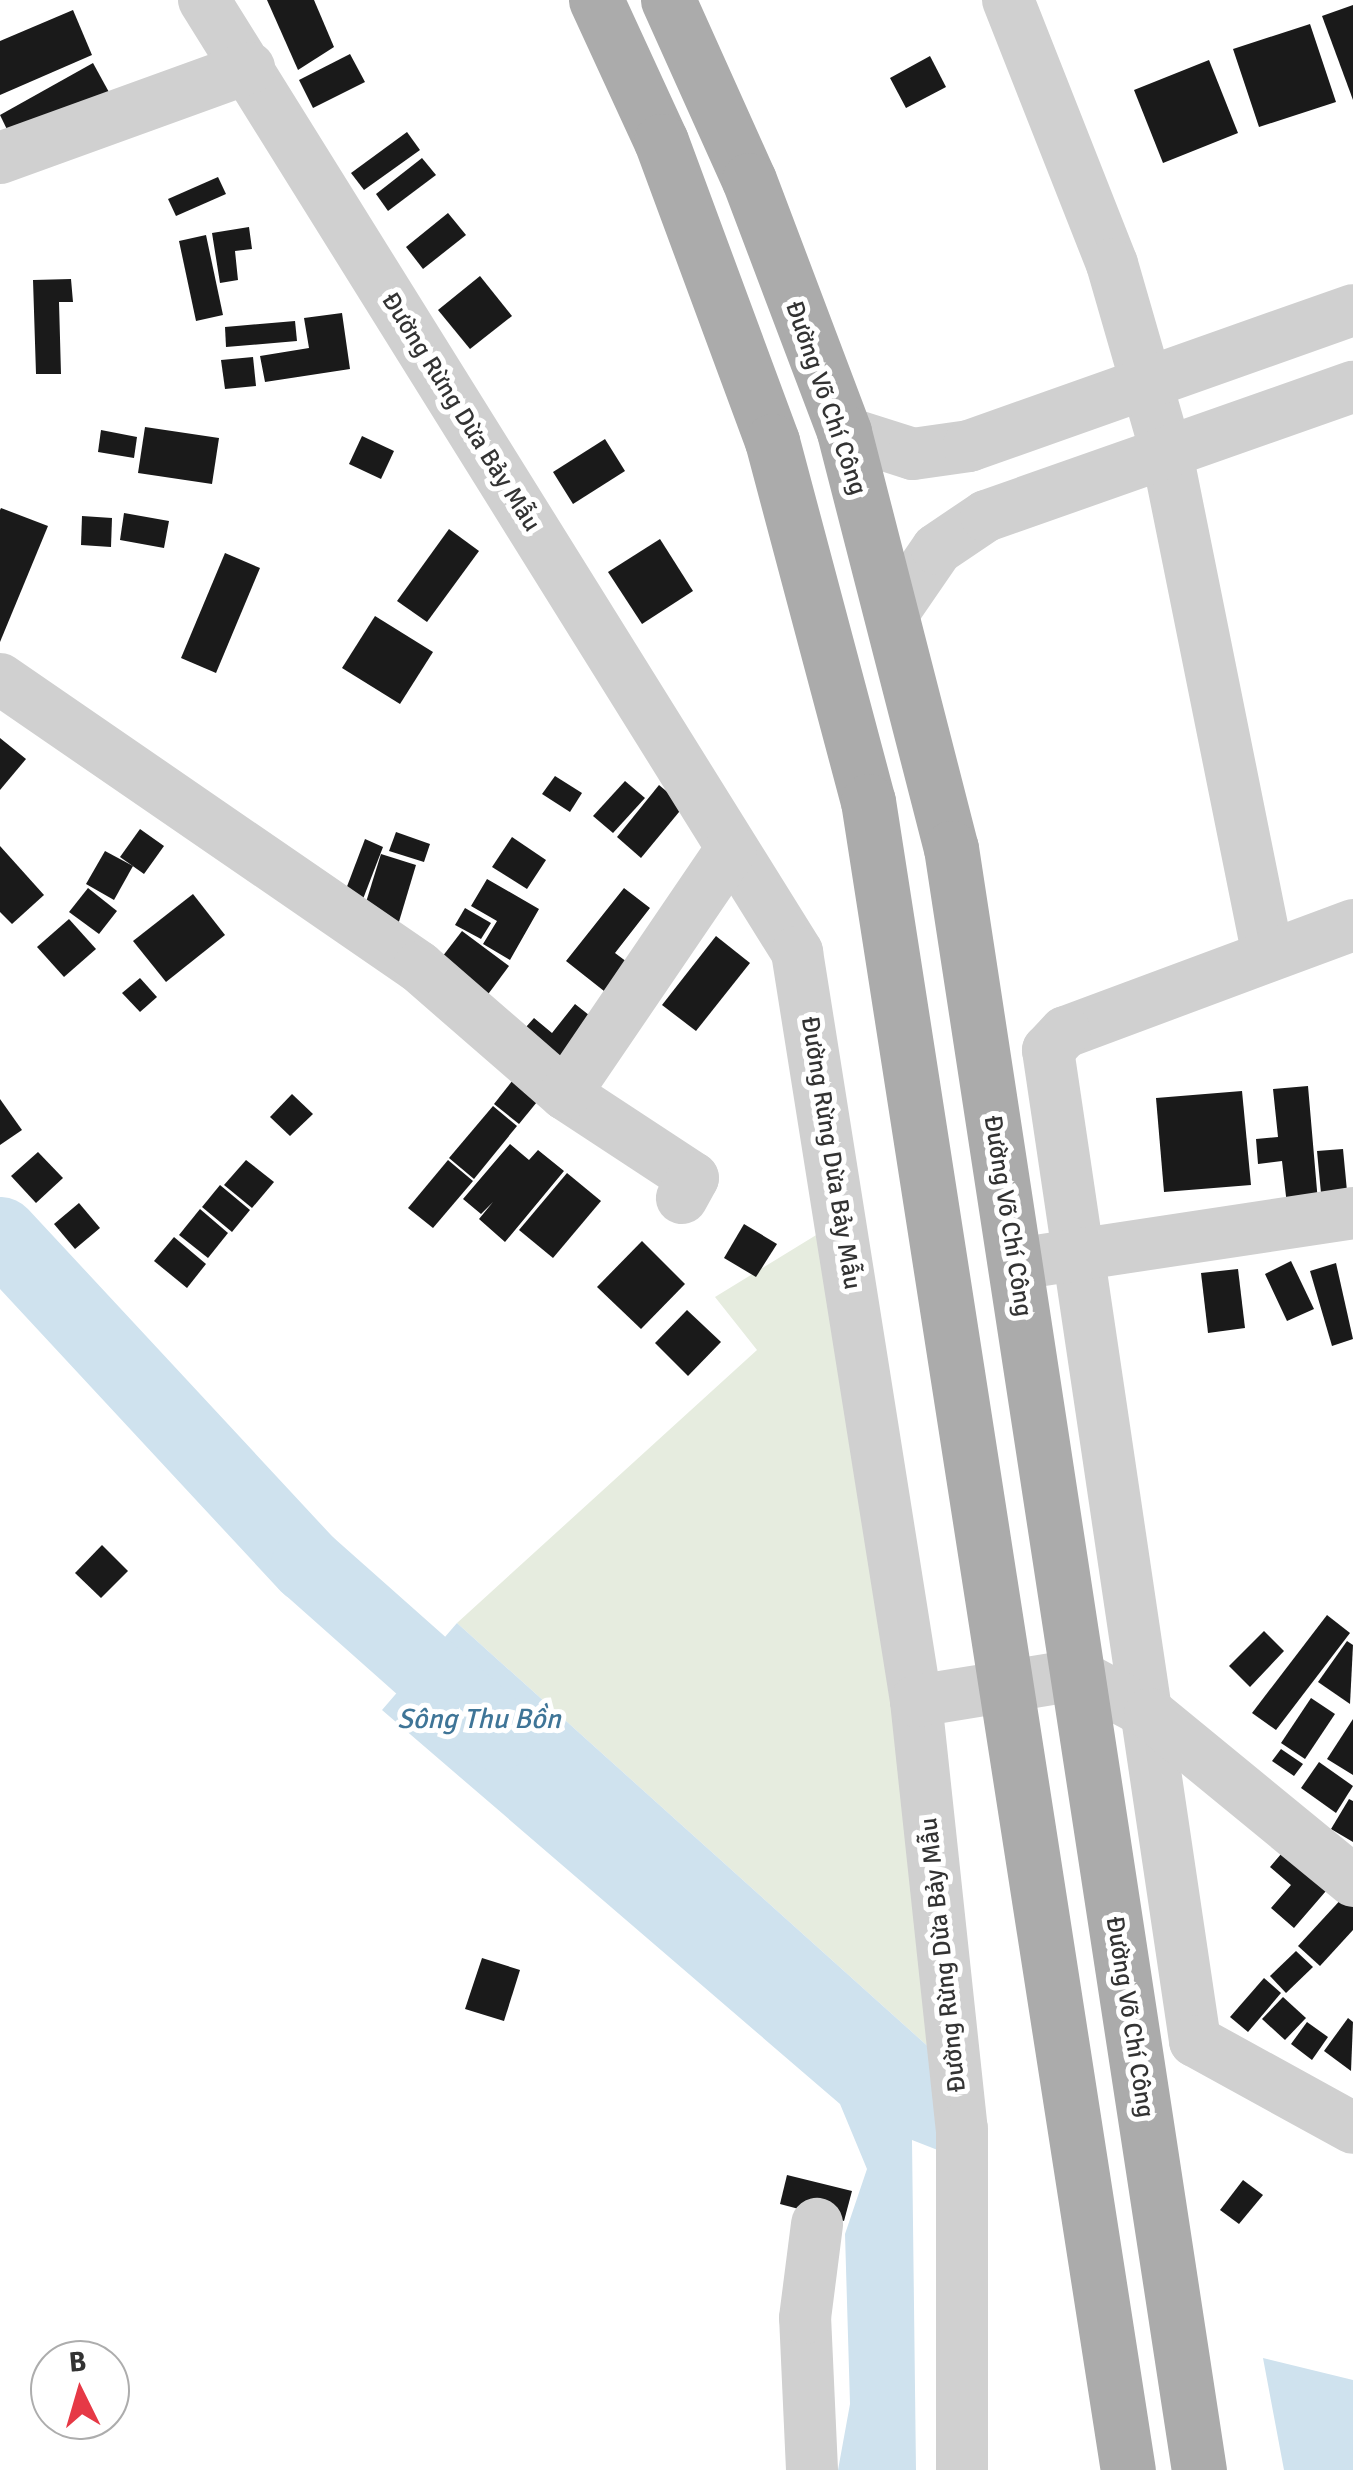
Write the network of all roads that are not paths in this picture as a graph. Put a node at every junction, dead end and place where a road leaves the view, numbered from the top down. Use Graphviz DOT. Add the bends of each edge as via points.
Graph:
graph roads {
  1 [pos="204,0"];
  2 [pos="596,0"];
  3 [pos="668,0"];
  4 [pos="1008,0"];
  5 [pos="249,68"];
  6 [pos="0,158"];
  7 [pos="1353,310"];
  8 [pos="1147,384"];
  9 [pos="1353,387"];
  10 [pos="844,432"];
  11 [pos="1168,454"];
  12 [pos="891,616"];
  13 [pos="0,679"];
  14 [pos="731,850"];
  15 [pos="1353,926"];
  16 [pos="1268,956"];
  17 [pos="564,1094"];
  18 [pos="682,1198"];
  19 [pos="1353,1214"];
  20 [pos="1078,1254"];
  21 [pos="1016,1265"];
  22 [pos="1076,1675"];
  23 [pos="1011,1688"];
  24 [pos="916,1702"];
  25 [pos="1150,1714"];
  26 [pos="1353,1880"];
  27 [pos="1353,2128"];
  28 [pos="817,2224"];
  29 [pos="812,2470"];
  30 [pos="962,2470"];
  31 [pos="1128,2470"];
  32 [pos="1199,2470"];
  1 -- 5 [label="street, Đường Rừng Dừa Bảy Mẫu"];
  2 -- 23 [label="main road" via="720,293 826,623 868,801"];
  3 -- 10 [label="main road, Đường Võ Chí Công" via="749,180"];
  4 -- 8 [label="street" via="1112,264"];
  5 -- 6 [label="street"];
  5 -- 14 [label="street, Đường Rừng Dừa Bảy Mẫu"];
  7 -- 8 [label="street"];
  8 -- 10 [label="street" via="969,446 912,454"];
  8 -- 11 [label="street"];
  9 -- 11 [label="street"];
  10 -- 12 [label="main road, Đường Võ Chí Công"];
  11 -- 12 [label="street" via="986,516 937,549"];
  11 -- 16 [label="street"];
  12 -- 21 [label="main road, Đường Võ Chí Công" via="951,848"];
  13 -- 17 [label="street" via="419,967"];
  14 -- 17 [label="street"];
  14 -- 24 [label="street, Đường Rừng Dừa Bảy Mẫu" via="797,952 805,980"];
  15 -- 16 [label="street"];
  16 -- 20 [label="street" via="1053,1039"];
  17 -- 18 [label="street" via="693,1178"];
  19 -- 20 [label="street"];
  20 -- 21 [label="street"];
  20 -- 25 [label="street"];
  21 -- 22 [label="main road, Đường Võ Chí Công"];
  22 -- 23 [label="street"];
  22 -- 25 [label="street"];
  22 -- 32 [label="main road, Đường Võ Chí Công"];
  23 -- 24 [label="street"];
  23 -- 31 [label="main road"];
  24 -- 30 [label="street, Đường Rừng Dừa Bảy Mẫu" via="962,2129"];
  25 -- 26 [label="street"];
  25 -- 27 [label="street" via="1196,2041"];
  28 -- 29 [label="street" via="805,2318"];
}
